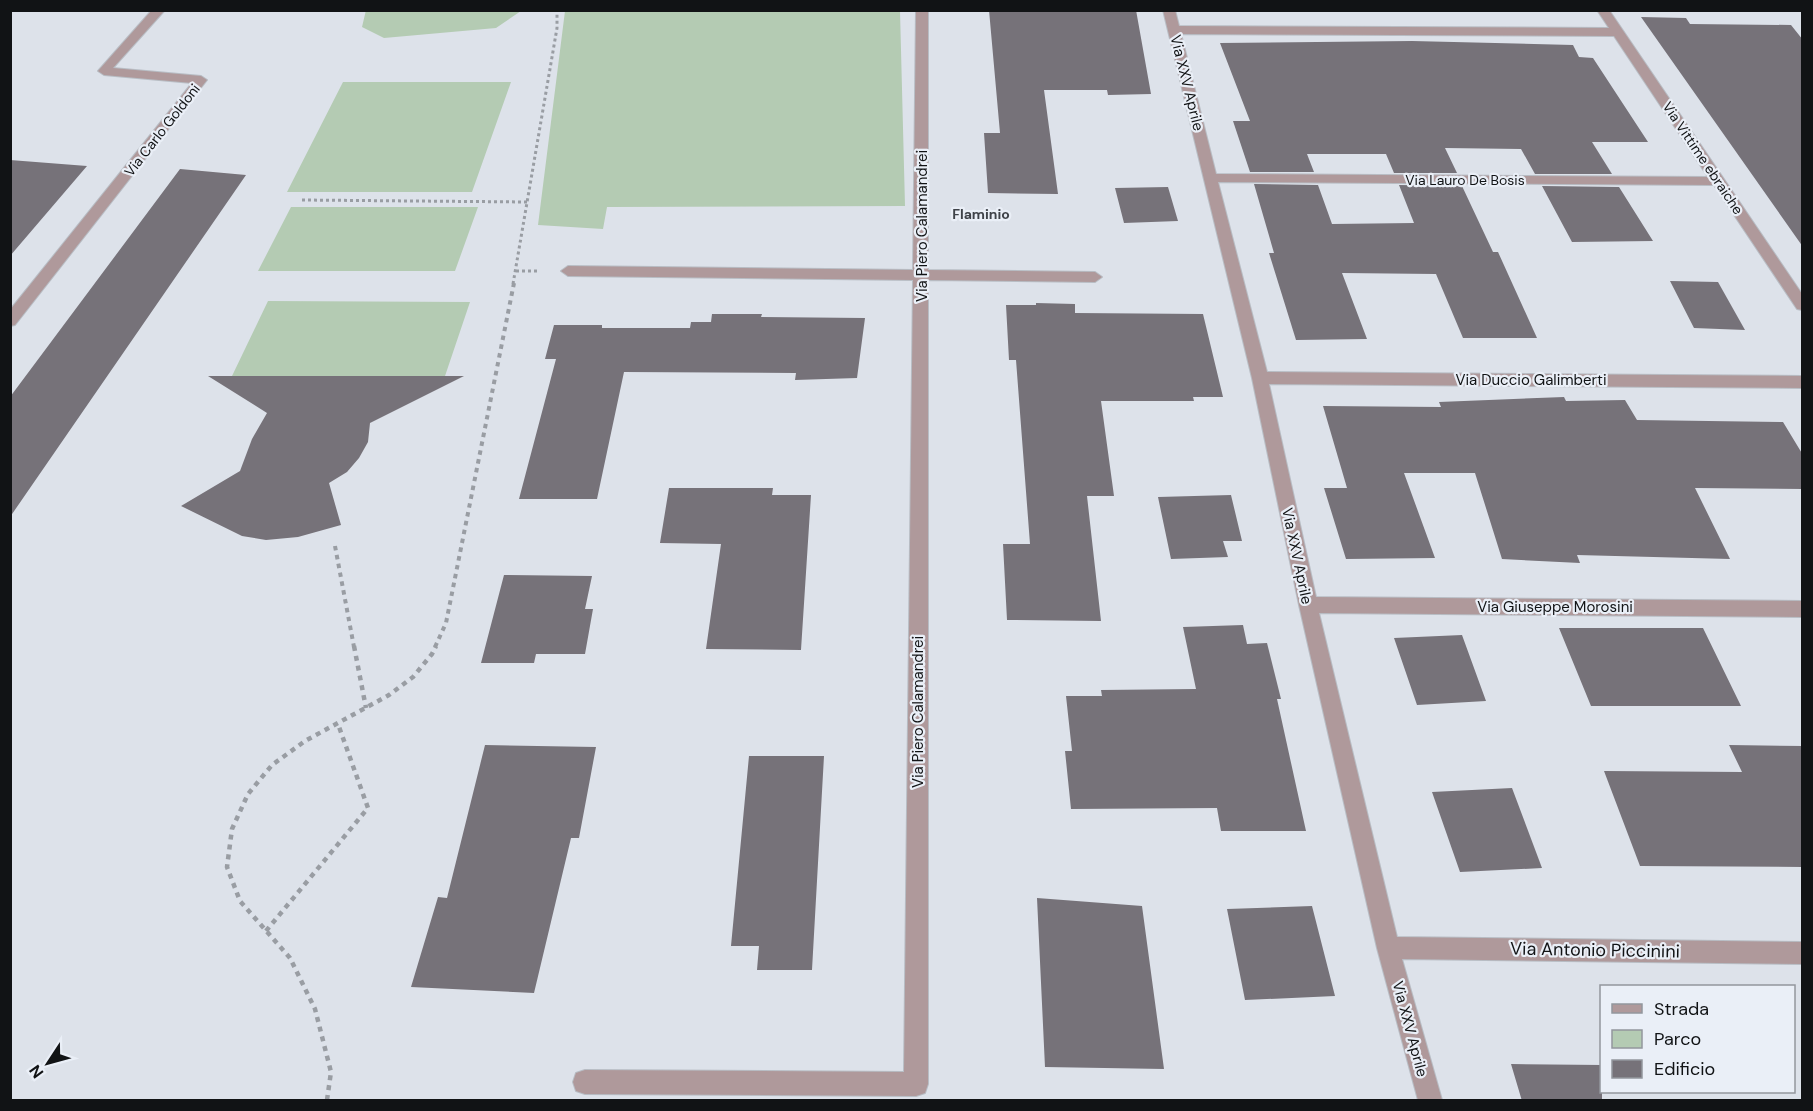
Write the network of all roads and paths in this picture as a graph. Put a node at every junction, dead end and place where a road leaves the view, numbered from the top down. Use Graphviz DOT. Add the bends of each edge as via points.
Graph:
graph roads {
  1 [pos="159,10"];
  2 [pos="557,10"];
  3 [pos="922,10"];
  4 [pos="1169,10"];
  5 [pos="1603,10"];
  6 [pos="1174,30"];
  7 [pos="1617,32"];
  8 [pos="1212,178"];
  9 [pos="1718,181"];
  10 [pos="302,200"];
  11 [pos="528,202"];
  12 [pos="568,271"];
  13 [pos="922,276"];
  14 [pos="1095,278"];
  15 [pos="1803,305"];
  16 [pos="10,321"];
  17 [pos="1260,378"];
  18 [pos="1803,382"];
  19 [pos="335,546"];
  20 [pos="1308,605"];
  21 [pos="1803,609"];
  22 [pos="366,708"];
  23 [pos="338,724"];
  24 [pos="266,931"];
  25 [pos="1388,948"];
  26 [pos="1803,953"];
  27 [pos="585,1082"];
  28 [pos="327,1101"];
  29 [pos="1430,1101"];
  1 -- 16 [label="street, Via Carlo Goldoni" via="104,71 201,80"];
  2 -- 11 [label="path"];
  3 -- 13 [label="street, Via Piero Calamandrei"];
  4 -- 6 [label="street, Via XXV Aprile"];
  5 -- 7 [label="street, Via Vittime ebraiche"];
  6 -- 7 [label="street"];
  6 -- 8 [label="street, Via XXV Aprile"];
  7 -- 9 [label="street, Via Vittime ebraiche"];
  8 -- 9 [label="street, Via Lauro De Bosis"];
  8 -- 17 [label="street, Via XXV Aprile"];
  9 -- 15 [label="street, Via Vittime ebraiche"];
  10 -- 11 [label="path"];
  11 -- 22 [label="path" via="446,623 432,654 413,676"];
  12 -- 13 [label="street"];
  13 -- 14 [label="street"];
  13 -- 27 [label="street, Via Piero Calamandrei" via="916,1084"];
  17 -- 18 [label="street, Via Duccio Galimberti"];
  17 -- 20 [label="street, Via XXV Aprile"];
  19 -- 22 [label="path"];
  20 -- 21 [label="street, Via Giuseppe Morosini"];
  20 -- 25 [label="street, Via XXV Aprile"];
  22 -- 23 [label="path"];
  23 -- 24 [label="path" via="368,807"];
  23 -- 24 [label="path" via="272,765 248,794 232,829 227,867 240,901"];
  24 -- 28 [label="path" via="290,958 315,1009 331,1072"];
  25 -- 26 [label="street, Via Antonio Piccinini"];
  25 -- 29 [label="street, Via XXV Aprile"];
}
